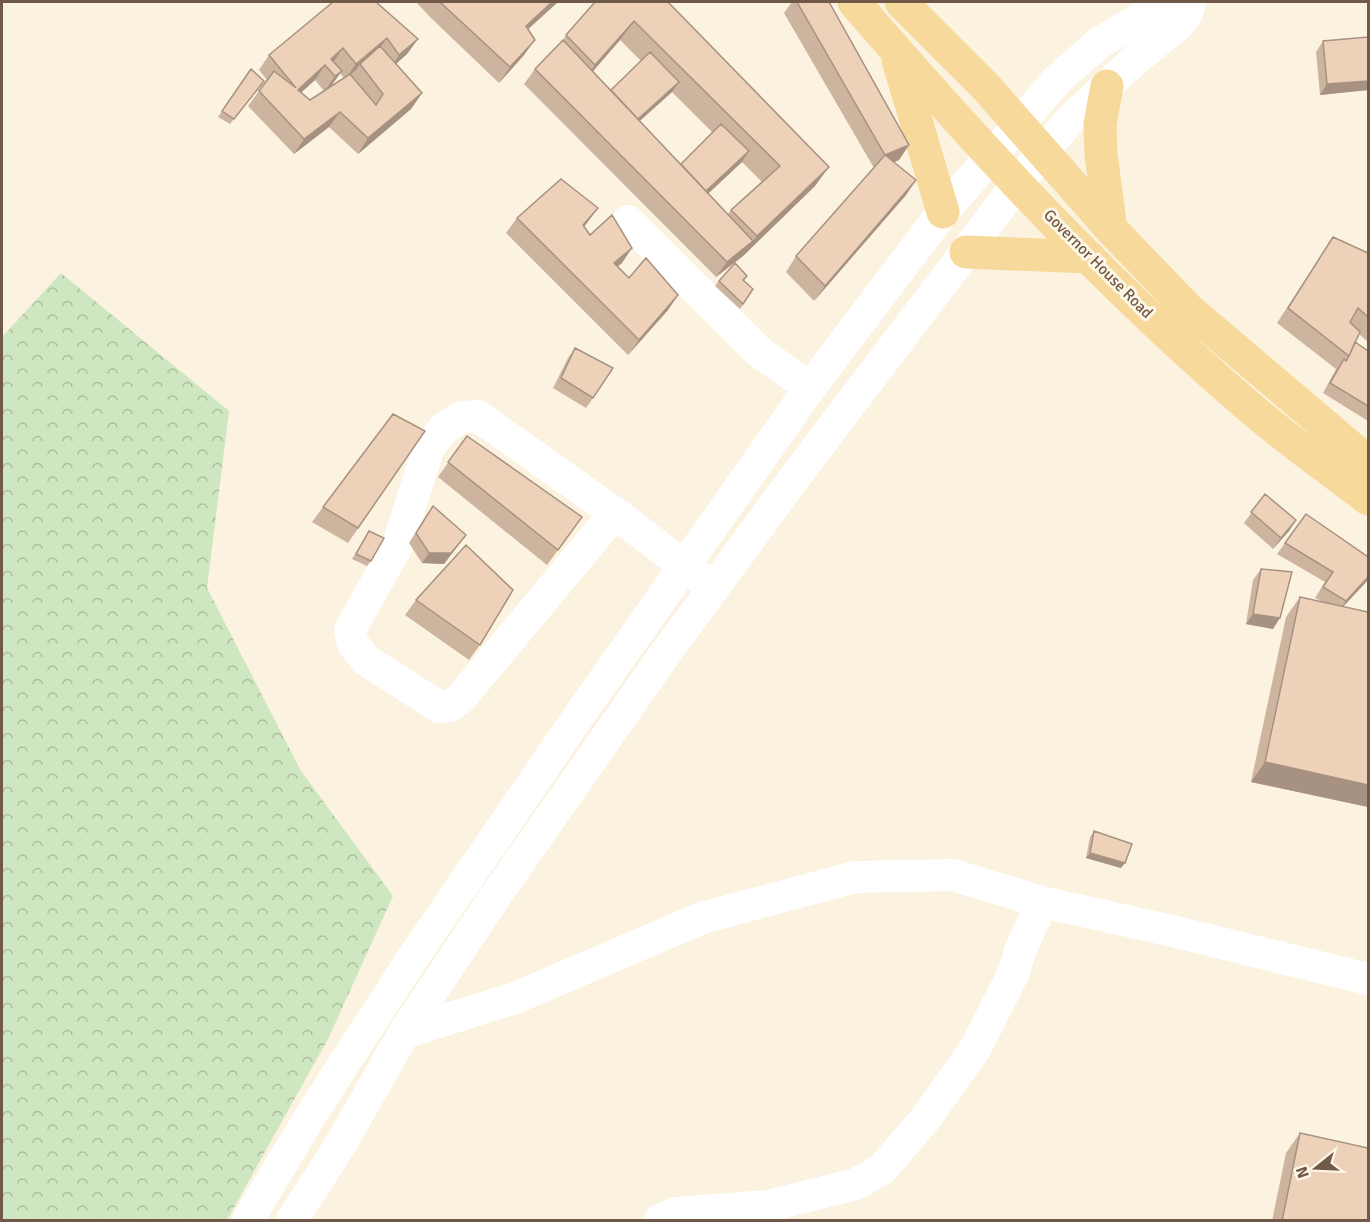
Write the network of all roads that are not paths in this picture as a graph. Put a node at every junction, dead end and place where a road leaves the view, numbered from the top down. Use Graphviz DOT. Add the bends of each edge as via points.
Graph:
graph roads {
  1 [pos="854,2"];
  2 [pos="901,2"];
  3 [pos="1168,2"];
  4 [pos="1190,2"];
  5 [pos="895,50"];
  6 [pos="1107,87"];
  7 [pos="1017,124"];
  8 [pos="1043,153"];
  9 [pos="990,157"];
  10 [pos="1018,183"];
  11 [pos="943,212"];
  12 [pos="628,221"];
  13 [pos="1111,230"];
  14 [pos="966,252"];
  15 [pos="1089,258"];
  16 [pos="810,388"];
  17 [pos="1368,462"];
  18 [pos="1368,499"];
  19 [pos="615,513"];
  20 [pos="685,566"];
  21 [pos="713,589"];
  22 [pos="1042,902"];
  23 [pos="1368,979"];
  24 [pos="404,1032"];
  25 [pos="248,1221"];
  26 [pos="292,1221"];
  27 [pos="660,1221"];
  1 -- 5 [label="main road, Governor House Road"];
  2 -- 7 [label="main road, Governor House Road"];
  3 -- 7 [label="street" via="1099,43 1057,80"];
  4 -- 6 [label="street" via="1178,25"];
  5 -- 9 [label="main road, Governor House Road"];
  5 -- 11 [label="main road"];
  6 -- 8 [label="street" via="1069,121"];
  6 -- 13 [label="main road" via="1100,124"];
  7 -- 8 [label="main road, Governor House Road"];
  7 -- 9 [label="street"];
  8 -- 10 [label="street"];
  8 -- 13 [label="main road, Governor House Road"];
  9 -- 10 [label="main road, Governor House Road"];
  9 -- 11 [label="street"];
  10 -- 14 [label="street"];
  10 -- 15 [label="main road, Governor House Road"];
  11 -- 16 [label="street"];
  12 -- 16 [label="street" via="758,351"];
  13 -- 17 [label="main road, Governor House Road" via="1188,309"];
  14 -- 15 [label="main road"];
  14 -- 21 [label="street"];
  15 -- 18 [label="main road, Governor House Road" via="1261,417"];
  16 -- 20 [label="street"];
  19 -- 19 [label="street" via="460,699 450,706 439,706 366,660 353,644 350,630 398,544 429,447 444,428 462,417 478,416"];
  19 -- 20 [label="street"];
  20 -- 21 [label="street"];
  20 -- 25 [label="street" via="412,959"];
  21 -- 24 [label="street"];
  22 -- 23 [label="street"];
  22 -- 24 [label="street" via="953,875 855,877 702,918 515,998"];
  22 -- 27 [label="street" via="1014,972 975,1049 926,1118 882,1169 856,1184 768,1206 675,1213"];
  24 -- 26 [label="street"];
}
